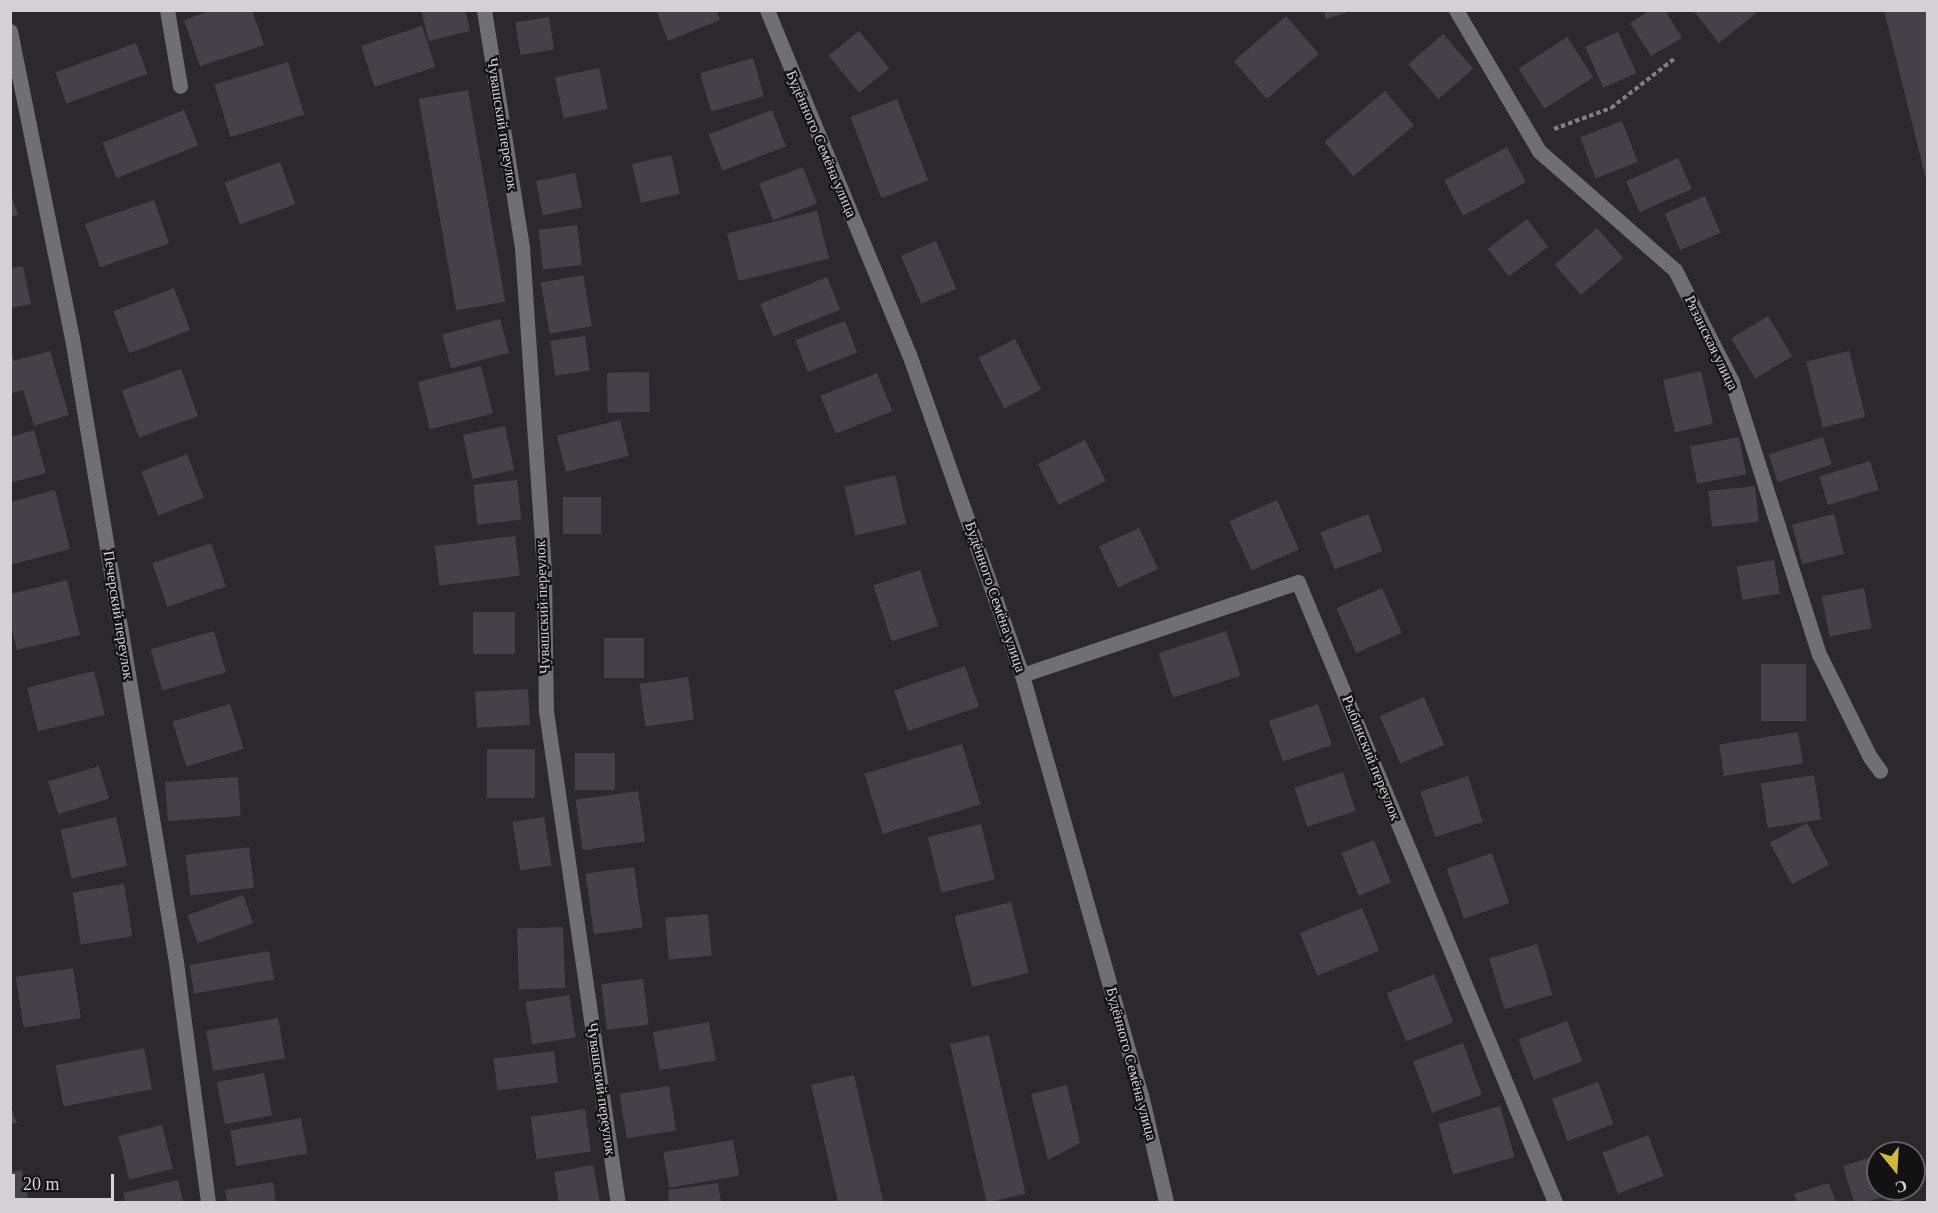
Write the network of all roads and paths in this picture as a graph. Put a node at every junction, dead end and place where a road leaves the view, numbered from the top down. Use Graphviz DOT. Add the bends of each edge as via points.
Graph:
graph roads {
  1 [pos="167,10"];
  2 [pos="484,10"];
  3 [pos="767,10"];
  4 [pos="1456,10"];
  5 [pos="10,31"];
  6 [pos="1674,59"];
  7 [pos="180,86"];
  8 [pos="1532,138"];
  9 [pos="1023,675"];
  10 [pos="1880,771"];
  11 [pos="208,1203"];
  12 [pos="618,1203"];
  13 [pos="1166,1203"];
  14 [pos="1555,1203"];
  1 -- 7 [label="street"];
  2 -- 12 [label="street, Чувашский переулок" via="522,248 544,574 546,711"];
  3 -- 9 [label="street, Будённого Семёна улица" via="909,354"];
  4 -- 8 [label="street, Рязанская улица"];
  5 -- 11 [label="street, Печерский переулок" via="72,338 176,962"];
  6 -- 8 [label="path" via="1611,108"];
  8 -- 10 [label="street, Рязанская улица" via="1539,150 1675,270 1732,382 1819,654"];
  9 -- 13 [label="street, Будённого Семёна улица" via="1140,1095"];
  9 -- 14 [label="street, Рыбинский переулок" via="1298,582"];
}
